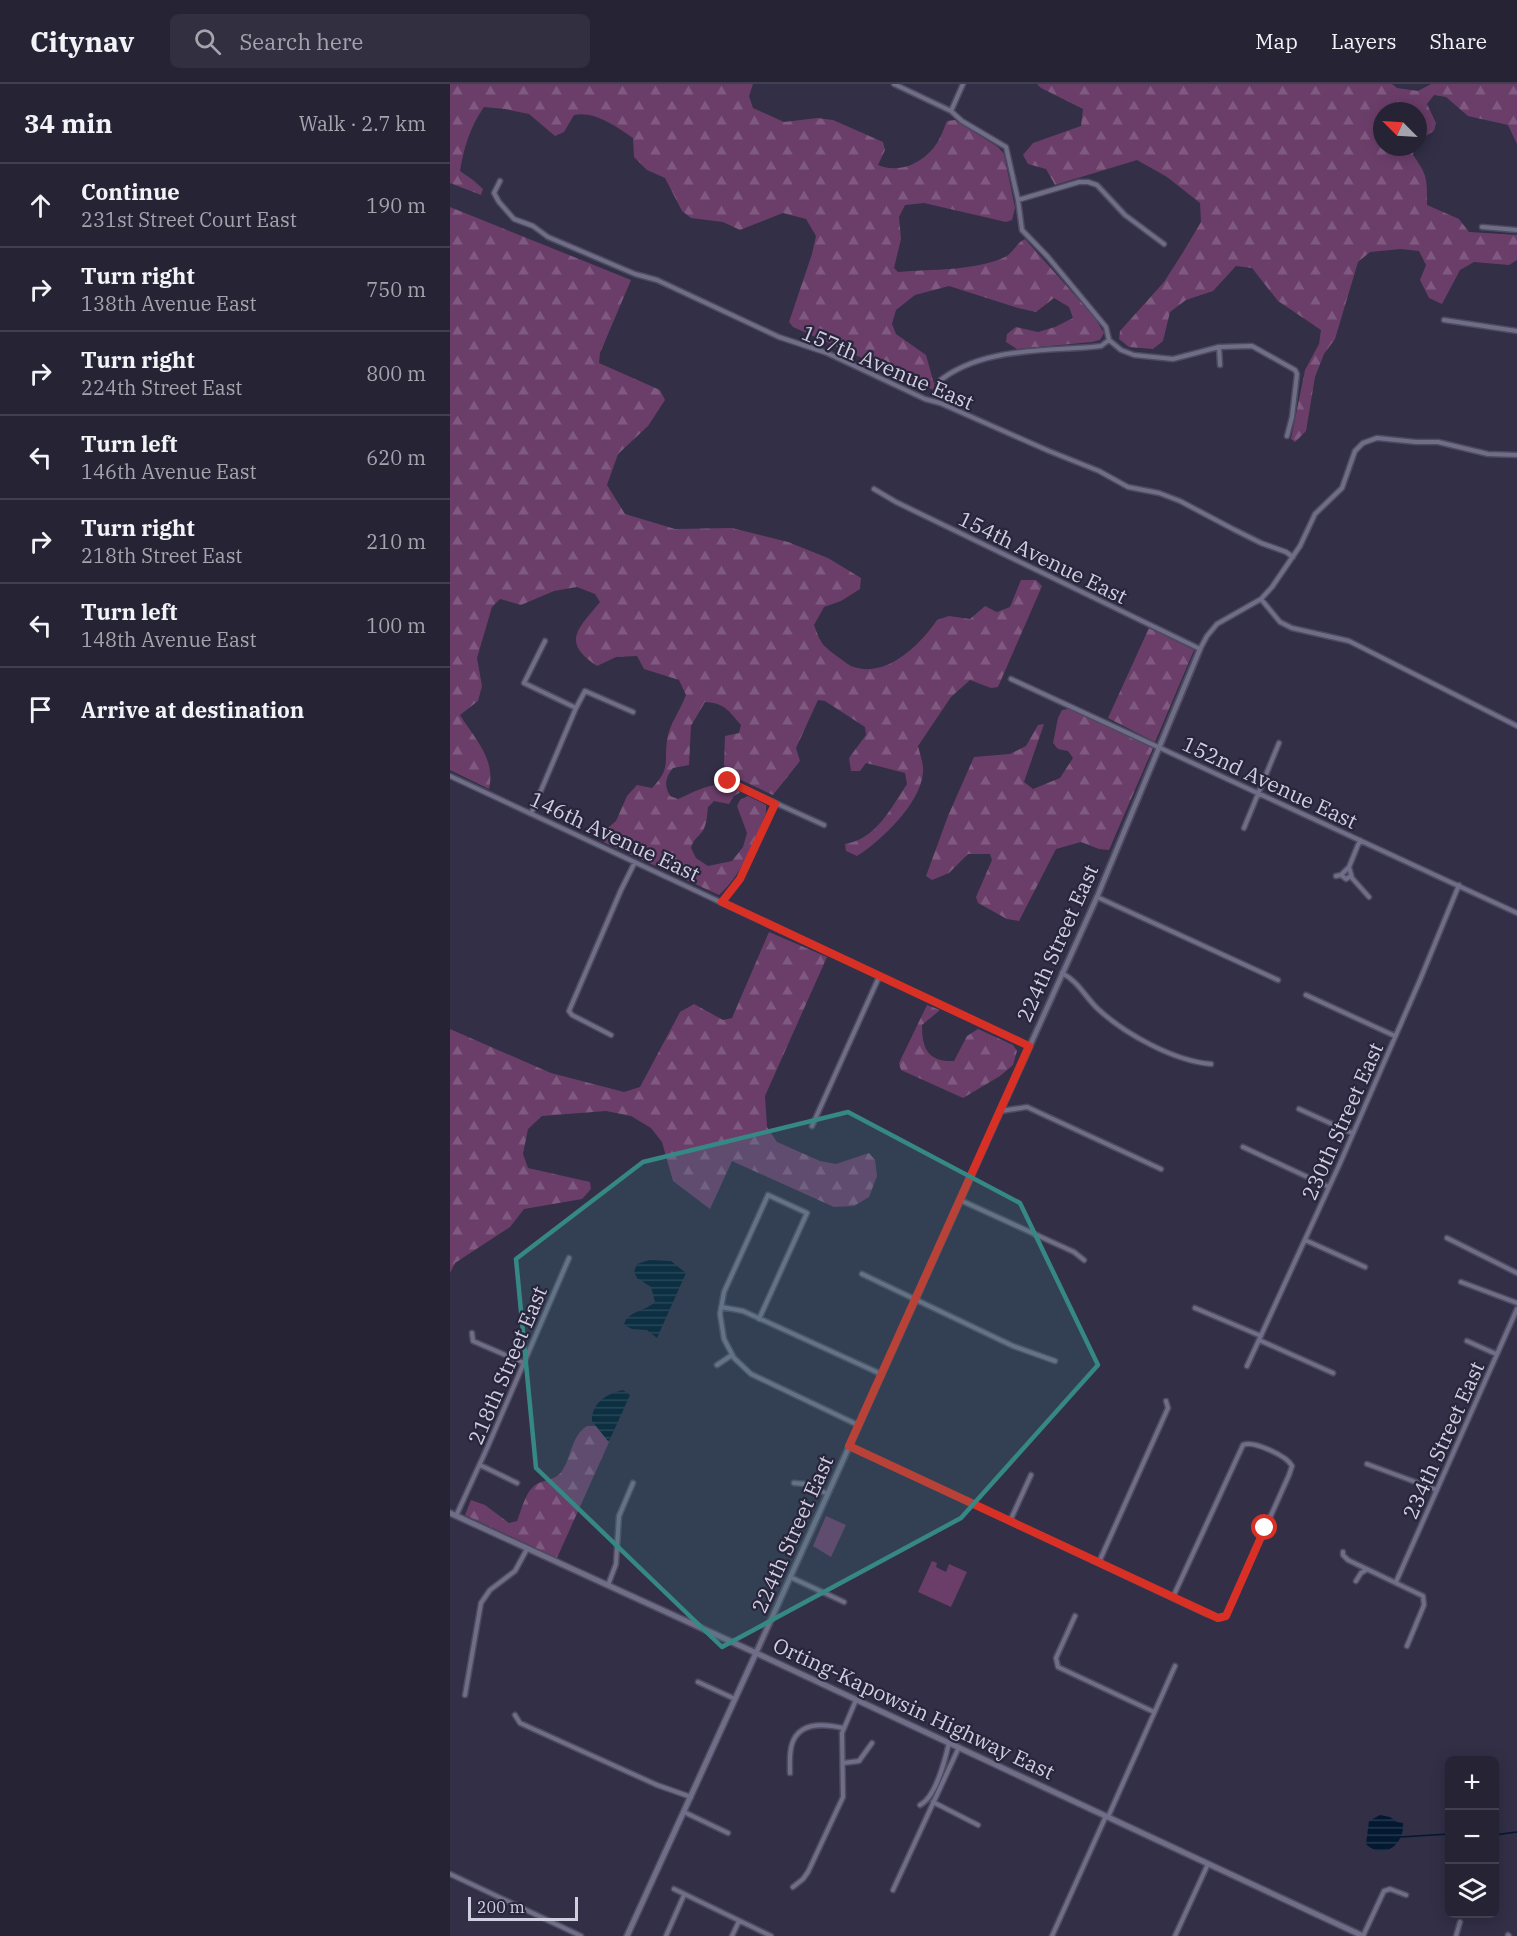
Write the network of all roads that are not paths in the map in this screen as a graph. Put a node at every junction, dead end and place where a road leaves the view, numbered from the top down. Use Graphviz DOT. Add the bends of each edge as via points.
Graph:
graph roads {
  1 [pos="894,84"];
  2 [pos="963,84"];
  3 [pos="951,111"];
  4 [pos="500,181"];
  5 [pos="1018,200"];
  6 [pos="1482,227"];
  7 [pos="1517,230"];
  8 [pos="1164,244"];
  9 [pos="1444,320"];
  10 [pos="1517,331"];
  11 [pos="1109,340"];
  12 [pos="1219,347"];
  13 [pos="1220,364"];
  14 [pos="938,382"];
  15 [pos="1287,436"];
  16 [pos="1517,455"];
  17 [pos="874,489"];
  18 [pos="1293,557"];
  19 [pos="1261,599"];
  20 [pos="546,641"];
  21 [pos="1200,649"];
  22 [pos="1011,679"];
  23 [pos="576,708"];
  24 [pos="633,712"];
  25 [pos="1517,726"];
  26 [pos="1279,743"];
  27 [pos="1159,747"];
  28 [pos="450,776"];
  29 [pos="728,781"];
  30 [pos="1258,793"];
  31 [pos="775,804"];
  32 [pos="531,814"];
  33 [pos="824,825"];
  34 [pos="1244,828"];
  35 [pos="1360,840"];
  36 [pos="635,862"];
  37 [pos="1349,867"];
  38 [pos="1351,876"];
  39 [pos="1459,885"];
  40 [pos="1097,897"];
  41 [pos="1370,897"];
  42 [pos="722,902"];
  43 [pos="1517,913"];
  44 [pos="1062,973"];
  45 [pos="879,976"];
  46 [pos="1278,980"];
  47 [pos="1306,994"];
  48 [pos="611,1035"];
  49 [pos="1395,1036"];
  50 [pos="1029,1046"];
  51 [pos="1211,1064"];
  52 [pos="1299,1109"];
  53 [pos="1000,1111"];
  54 [pos="812,1126"];
  55 [pos="1352,1133"];
  56 [pos="1243,1147"];
  57 [pos="1161,1169"];
  58 [pos="1329,1186"];
  59 [pos="960,1200"];
  60 [pos="1447,1238"];
  61 [pos="1305,1240"];
  62 [pos="569,1258"];
  63 [pos="1084,1260"];
  64 [pos="1365,1267"];
  65 [pos="1517,1273"];
  66 [pos="862,1275"];
  67 [pos="1461,1282"];
  68 [pos="916,1299"];
  69 [pos="1517,1304"];
  70 [pos="721,1307"];
  71 [pos="1194,1308"];
  72 [pos="1517,1309"];
  73 [pos="759,1319"];
  74 [pos="472,1333"];
  75 [pos="1260,1338"];
  76 [pos="1467,1341"];
  77 [pos="1496,1354"];
  78 [pos="732,1355"];
  79 [pos="1055,1361"];
  80 [pos="524,1363"];
  81 [pos="717,1365"];
  82 [pos="1247,1366"];
  83 [pos="1333,1373"];
  84 [pos="881,1374"];
  85 [pos="1166,1401"];
  86 [pos="858,1425"];
  87 [pos="849,1446"];
  88 [pos="1367,1464"];
  89 [pos="480,1465"];
  90 [pos="1031,1475"];
  91 [pos="633,1482"];
  92 [pos="517,1483"];
  93 [pos="794,1483"];
  94 [pos="1437,1490"];
  95 [pos="828,1494"];
  96 [pos="453,1515"];
  97 [pos="1010,1521"];
  98 [pos="527,1549"];
  99 [pos="1343,1552"];
  100 [pos="1099,1562"];
  101 [pos="1367,1570"];
  102 [pos="790,1577"];
  103 [pos="1356,1581"];
  104 [pos="1396,1582"];
  105 [pos="608,1586"];
  106 [pos="1173,1598"];
  107 [pos="844,1602"];
  108 [pos="1075,1616"];
  109 [pos="1407,1646"];
  110 [pos="756,1653"];
  111 [pos="1175,1666"];
  112 [pos="698,1682"];
  113 [pos="465,1695"];
  114 [pos="735,1699"];
  115 [pos="856,1699"];
  116 [pos="1154,1712"];
  117 [pos="515,1715"];
  118 [pos="843,1728"];
  119 [pos="872,1743"];
  120 [pos="950,1743"];
  121 [pos="959,1747"];
  122 [pos="843,1763"];
  123 [pos="790,1773"];
  124 [pos="691,1797"];
  125 [pos="933,1802"];
  126 [pos="920,1805"];
  127 [pos="684,1812"];
  128 [pos="1107,1816"];
  129 [pos="978,1825"];
  130 [pos="728,1833"];
  131 [pos="1208,1864"];
  132 [pos="450,1874"];
  133 [pos="793,1887"];
  134 [pos="674,1890"];
  135 [pos="893,1890"];
  136 [pos="684,1895"];
  137 [pos="1406,1895"];
  138 [pos="739,1920"];
  139 [pos="1460,1922"];
  140 [pos="581,1936"];
  141 [pos="627,1936"];
  142 [pos="666,1936"];
  143 [pos="732,1936"];
  144 [pos="771,1936"];
  145 [pos="1052,1936"];
  146 [pos="1175,1936"];
  147 [pos="1363,1936"];
  148 [pos="1456,1936"];
  1 -- 3 [label="street"];
  2 -- 3 [label="street"];
  3 -- 5 [label="street" via="1006,147"];
  4 -- 18 [label="street, 157th Avenue East" via="494,193 499,202 514,219 548,237 657,280 790,342 827,353 925,399 1099,471 1128,488 1180,501"];
  5 -- 8 [label="street" via="1088,182"];
  5 -- 11 [label="street" via="1024,233 1106,327"];
  6 -- 7 [label="street"];
  9 -- 10 [label="street"];
  11 -- 12 [label="street" via="1134,355 1173,359"];
  11 -- 14 [label="street" via="1101,346 978,360"];
  12 -- 13 [label="street"];
  12 -- 15 [label="street" via="1255,347 1297,372"];
  16 -- 18 [label="street" via="1488,454 1444,442 1367,440 1355,451 1342,488 1315,514"];
  17 -- 21 [label="street, 154th Avenue East"];
  18 -- 19 [label="street"];
  19 -- 21 [label="street" via="1217,624"];
  19 -- 25 [label="street" via="1280,622 1292,628 1349,641"];
  20 -- 23 [label="street" via="524,684"];
  21 -- 27 [label="street, 224th Street East"];
  22 -- 27 [label="street, 152nd Avenue East"];
  23 -- 24 [label="street" via="587,691"];
  23 -- 32 [label="street"];
  26 -- 30 [label="street"];
  27 -- 30 [label="street, 152nd Avenue East"];
  27 -- 40 [label="street, 224th Street East"];
  28 -- 32 [label="street, 146th Avenue East"];
  29 -- 31 [label="street"];
  30 -- 34 [label="street"];
  30 -- 35 [label="street, 152nd Avenue East"];
  31 -- 33 [label="street"];
  31 -- 42 [label="street" via="740,879"];
  32 -- 36 [label="street, 146th Avenue East"];
  35 -- 37 [label="street"];
  35 -- 39 [label="street, 152nd Avenue East"];
  36 -- 42 [label="street, 146th Avenue East"];
  36 -- 48 [label="street" via="569,1011"];
  37 -- 38 [label="street"];
  37 -- 38 [label="street" via="1339,876"];
  38 -- 41 [label="street"];
  39 -- 43 [label="street, 152nd Avenue East"];
  39 -- 49 [label="street, 230th Street East"];
  40 -- 44 [label="street, 224th Street East"];
  40 -- 46 [label="street"];
  42 -- 45 [label="street, 146th Avenue East"];
  44 -- 50 [label="street, 224th Street East"];
  44 -- 51 [label="street" via="1124,1031 1188,1060"];
  45 -- 50 [label="street, 146th Avenue East"];
  45 -- 54 [label="street"];
  47 -- 49 [label="street"];
  49 -- 55 [label="street, 230th Street East"];
  50 -- 53 [label="street, 224th Street East"];
  52 -- 55 [label="street"];
  53 -- 57 [label="street" via="1027,1107"];
  53 -- 59 [label="street, 224th Street East"];
  55 -- 58 [label="street, 230th Street East"];
  56 -- 58 [label="street"];
  58 -- 61 [label="street, 230th Street East"];
  59 -- 63 [label="street"];
  59 -- 68 [label="street, 224th Street East"];
  60 -- 65 [label="street"];
  61 -- 64 [label="street"];
  61 -- 75 [label="street, 230th Street East"];
  62 -- 80 [label="street, 218th Street East"];
  66 -- 68 [label="street"];
  67 -- 69 [label="street"];
  68 -- 79 [label="street" via="1013,1346"];
  68 -- 84 [label="street, 224th Street East"];
  70 -- 73 [label="street"];
  70 -- 73 [label="street" via="768,1195 807,1213"];
  70 -- 78 [label="street" via="722,1331"];
  71 -- 75 [label="street"];
  72 -- 77 [label="street, 234th Street East"];
  73 -- 84 [label="street"];
  74 -- 80 [label="street" via="473,1341"];
  75 -- 82 [label="street, 230th Street East"];
  75 -- 83 [label="street"];
  76 -- 77 [label="street"];
  77 -- 94 [label="street, 234th Street East"];
  78 -- 81 [label="street"];
  78 -- 86 [label="street" via="758,1378"];
  80 -- 89 [label="street, 218th Street East"];
  84 -- 86 [label="street, 224th Street East"];
  85 -- 100 [label="street" via="1168,1408"];
  86 -- 87 [label="street, 224th Street East"];
  87 -- 95 [label="street, 224th Street East"];
  87 -- 97 [label="street"];
  88 -- 94 [label="street"];
  89 -- 92 [label="street"];
  89 -- 96 [label="street, 218th Street East"];
  90 -- 97 [label="street"];
  91 -- 105 [label="street" via="619,1516 616,1564"];
  93 -- 95 [label="street"];
  94 -- 104 [label="street, 234th Street East"];
  95 -- 102 [label="street, 224th Street East"];
  96 -- 98 [label="main road, Orting-Kapowsin Highway East"];
  97 -- 100 [label="street"];
  98 -- 105 [label="main road, Orting-Kapowsin Highway East"];
  98 -- 113 [label="street" via="515,1571 490,1590 481,1603"];
  99 -- 101 [label="street" via="1348,1560"];
  100 -- 106 [label="street"];
  101 -- 103 [label="street"];
  101 -- 104 [label="street"];
  102 -- 107 [label="street"];
  102 -- 110 [label="street, 224th Street East"];
  104 -- 109 [label="street" via="1424,1598"];
  105 -- 110 [label="main road, Orting-Kapowsin Highway East"];
  106 -- 106 [label="street" via="1240,1449 1251,1443 1287,1458 1292,1468 1224,1617 1215,1617"];
  108 -- 116 [label="street" via="1056,1658 1060,1669"];
  110 -- 114 [label="main road, 224th Street East"];
  110 -- 115 [label="main road, Orting-Kapowsin Highway East"];
  111 -- 116 [label="street"];
  112 -- 114 [label="street"];
  114 -- 124 [label="main road, 224th Street East"];
  115 -- 118 [label="street"];
  115 -- 120 [label="main road, Orting-Kapowsin Highway East"];
  116 -- 128 [label="street"];
  117 -- 124 [label="street" via="520,1723"];
  118 -- 122 [label="street"];
  118 -- 123 [label="street" via="819,1724 796,1735 791,1747"];
  119 -- 122 [label="street" via="859,1761"];
  120 -- 121 [label="main road, Orting-Kapowsin Highway East"];
  120 -- 126 [label="street" via="934,1787"];
  121 -- 125 [label="street"];
  121 -- 128 [label="main road, Orting-Kapowsin Highway East"];
  122 -- 133 [label="street" via="843,1797 808,1872"];
  124 -- 127 [label="main road, 224th Street East"];
  125 -- 129 [label="street"];
  125 -- 135 [label="street"];
  127 -- 130 [label="street"];
  127 -- 141 [label="main road, 224th Street East"];
  128 -- 131 [label="main road, Orting-Kapowsin Highway East"];
  128 -- 145 [label="street"];
  131 -- 146 [label="street"];
  131 -- 147 [label="main road, Orting-Kapowsin Highway East"];
  132 -- 140 [label="street"];
  134 -- 136 [label="street"];
  136 -- 138 [label="street"];
  136 -- 142 [label="street"];
  137 -- 147 [label="street" via="1390,1889 1384,1892"];
  138 -- 143 [label="street"];
  138 -- 144 [label="street"];
  139 -- 148 [label="street"];
}
